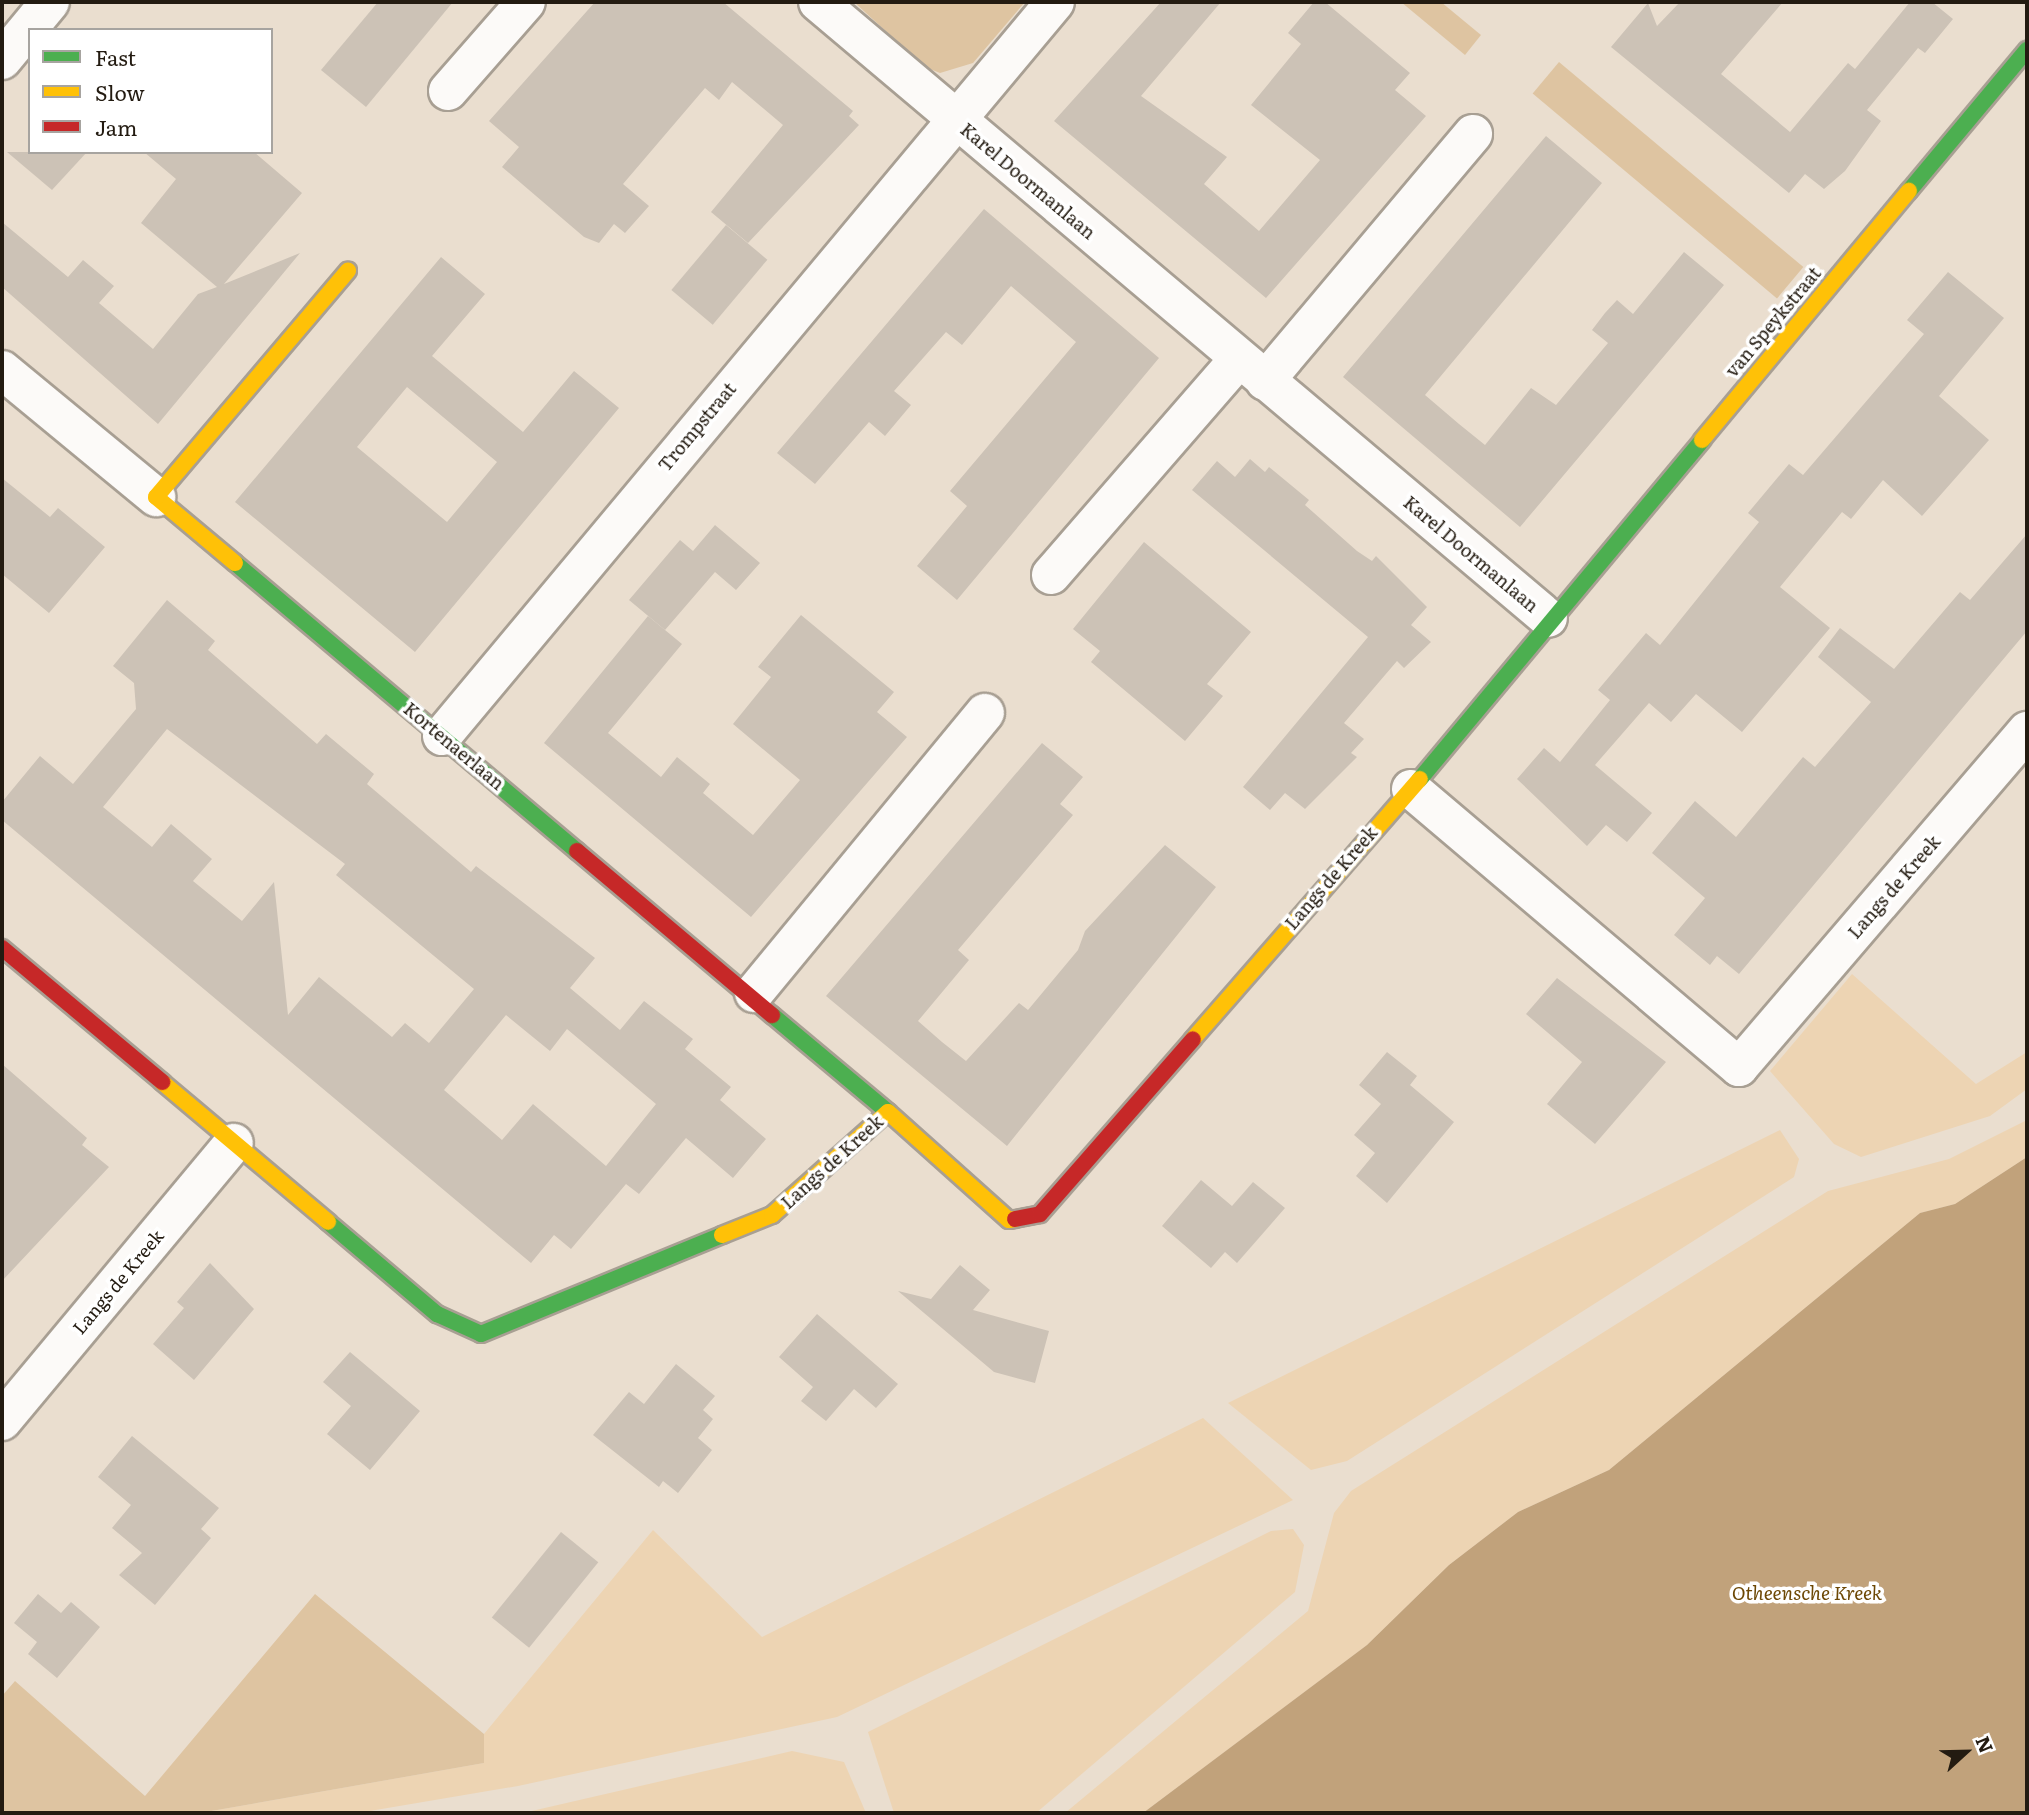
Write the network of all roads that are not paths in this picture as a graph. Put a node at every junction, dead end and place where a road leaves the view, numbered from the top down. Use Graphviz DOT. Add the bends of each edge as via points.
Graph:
graph roads {
  1 [pos="50,2"];
  2 [pos="526,2"];
  3 [pos="818,2"];
  4 [pos="1055,2"];
  5 [pos="28,28"];
  6 [pos="28,29"];
  7 [pos="2,60"];
  8 [pos="2024,62"];
  9 [pos="448,91"];
  10 [pos="956,119"];
  11 [pos="1473,134"];
  12 [pos="348,271"];
  13 [pos="2,370"];
  14 [pos="1252,371"];
  15 [pos="156,497"];
  16 [pos="1051,575"];
  17 [pos="1548,618"];
  18 [pos="985,713"];
  19 [pos="2027,731"];
  20 [pos="442,736"];
  21 [pos="1411,789"];
  22 [pos="2,948"];
  23 [pos="754,993"];
  24 [pos="888,1112"];
  25 [pos="234,1143"];
  26 [pos="2,1420"];
  1 -- 5 [label="street"];
  2 -- 9 [label="street"];
  3 -- 10 [label="street, Karel Doormanlaan"];
  4 -- 10 [label="street, Trompstraat"];
  6 -- 7 [label="street"];
  8 -- 17 [label="street, van Speykstraat"];
  10 -- 14 [label="street, Karel Doormanlaan"];
  10 -- 20 [label="street, Trompstraat"];
  11 -- 14 [label="street"];
  12 -- 15 [label="street"];
  13 -- 15 [label="street, Kortenaerlaan"];
  14 -- 16 [label="street"];
  14 -- 17 [label="street, Karel Doormanlaan"];
  15 -- 20 [label="street, Kortenaerlaan"];
  17 -- 21 [label="street, Langs de Kreek"];
  18 -- 23 [label="street"];
  19 -- 21 [label="street, Langs de Kreek" via="1739,1066"];
  20 -- 23 [label="street, Kortenaerlaan"];
  21 -- 24 [label="street, Langs de Kreek" via="1040,1214 1009,1220"];
  22 -- 25 [label="street, Langs de Kreek"];
  23 -- 24 [label="street, Kortenaerlaan"];
  24 -- 25 [label="street, Langs de Kreek" via="772,1216 481,1334 437,1314"];
  25 -- 26 [label="street, Langs de Kreek"];
}
